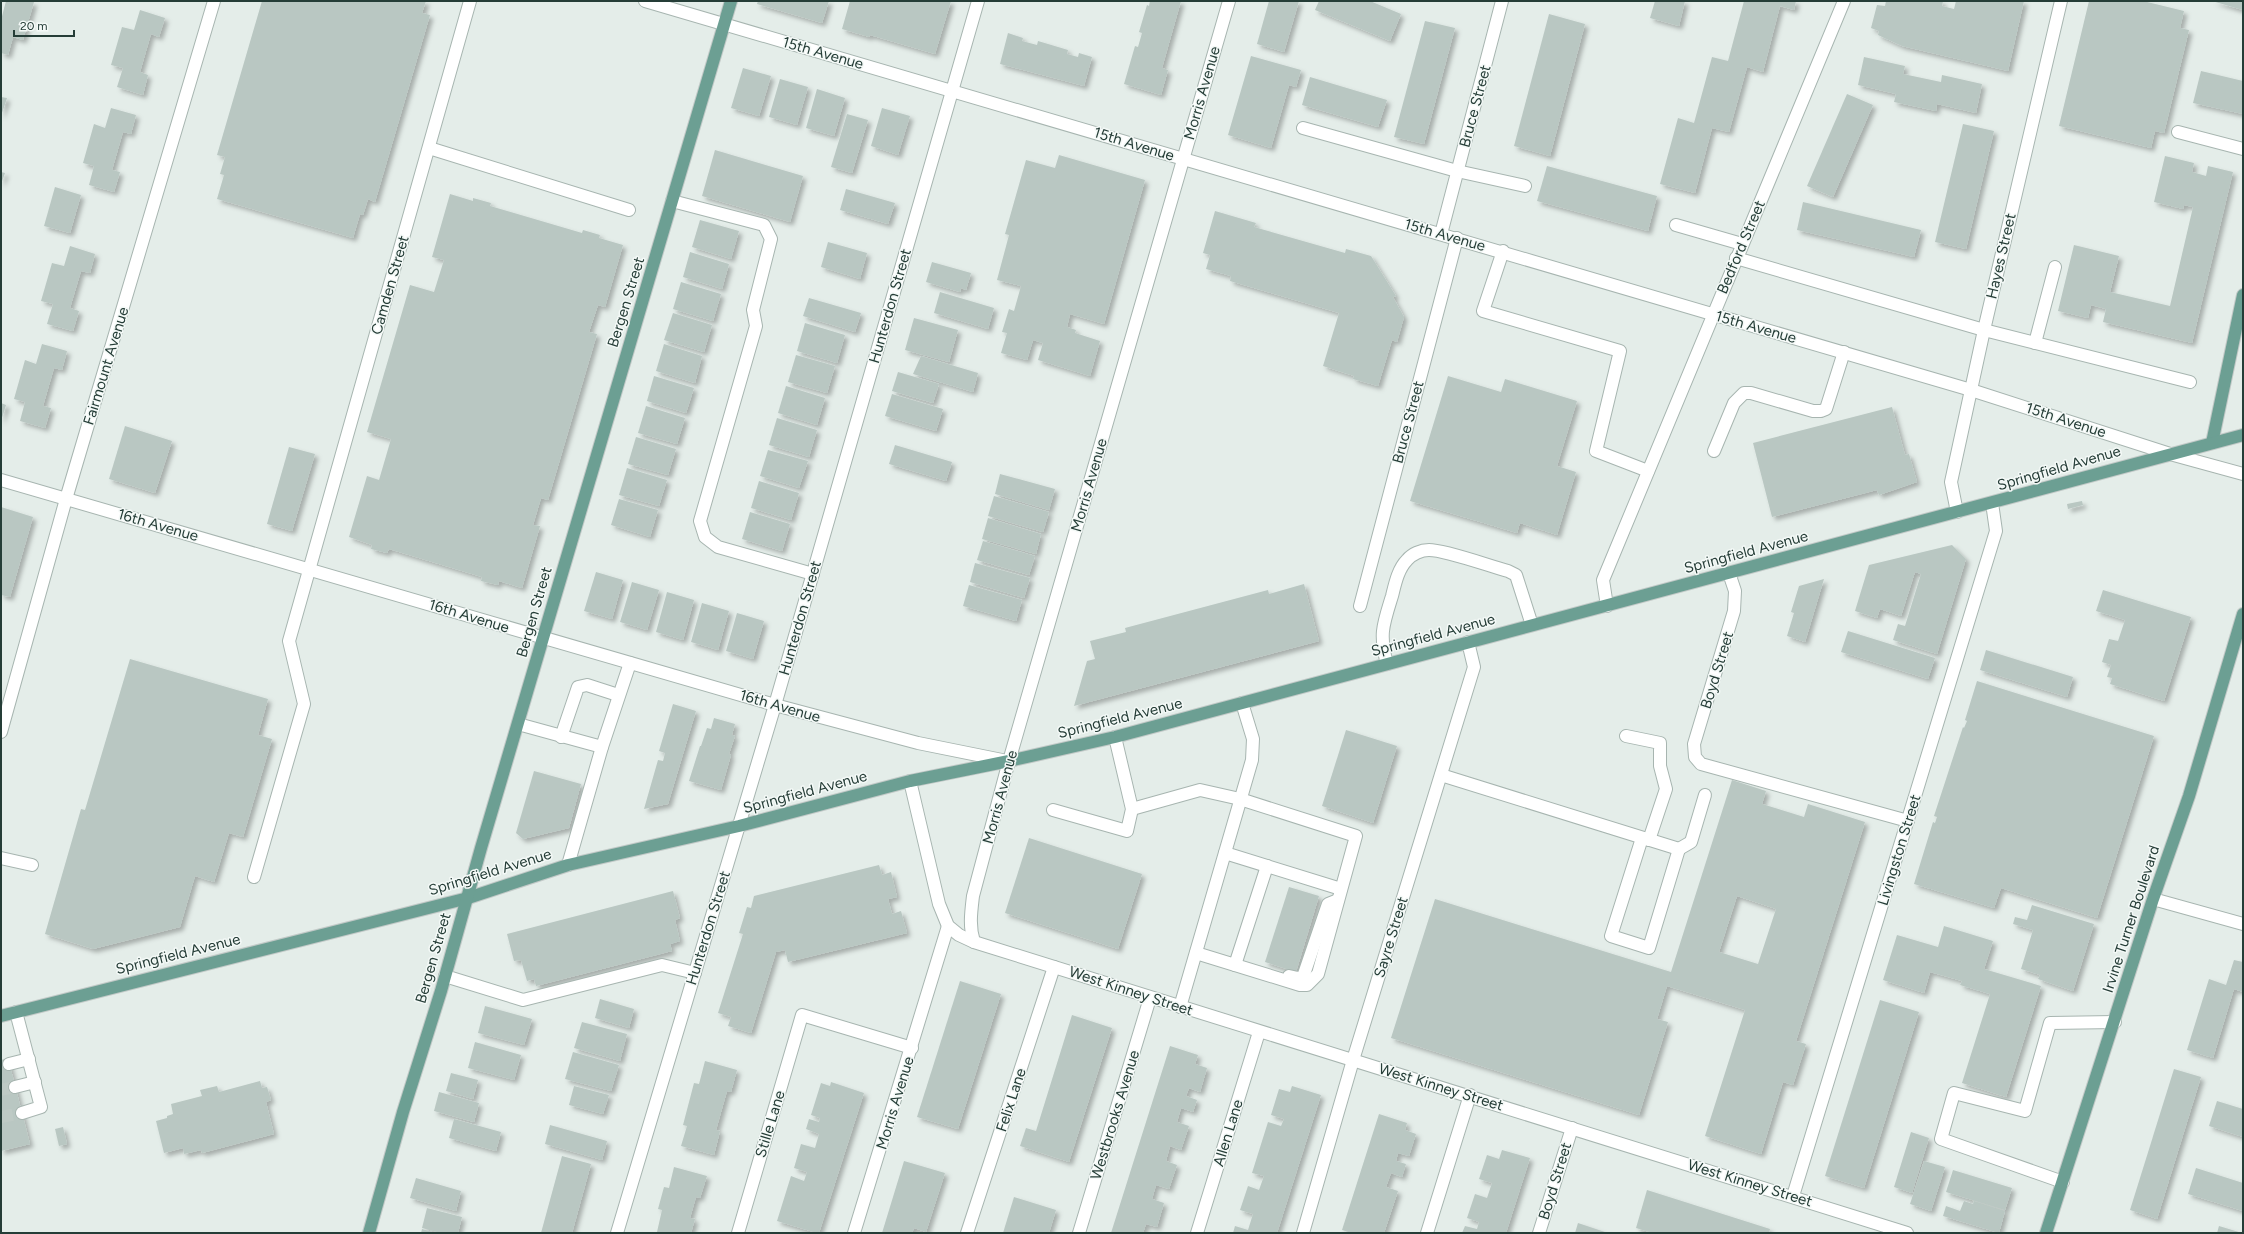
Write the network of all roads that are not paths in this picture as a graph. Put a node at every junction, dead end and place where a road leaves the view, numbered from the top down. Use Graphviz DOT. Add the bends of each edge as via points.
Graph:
graph roads {
  1 [pos="214,1"];
  2 [pos="470,1"];
  3 [pos="645,1"];
  4 [pos="731,1"];
  5 [pos="978,1"];
  6 [pos="1229,1"];
  7 [pos="1502,1"];
  8 [pos="1844,1"];
  9 [pos="2061,1"];
  10 [pos="725,24"];
  11 [pos="952,90"];
  12 [pos="1303,128"];
  13 [pos="2178,132"];
  14 [pos="428,148"];
  15 [pos="2243,149"];
  16 [pos="1183,159"];
  17 [pos="1458,171"];
  18 [pos="1525,186"];
  19 [pos="672,201"];
  20 [pos="629,210"];
  21 [pos="1676,225"];
  22 [pos="1441,234"];
  23 [pos="1457,238"];
  24 [pos="1742,244"];
  25 [pos="1503,251"];
  26 [pos="1736,258"];
  27 [pos="2055,267"];
  28 [pos="2243,295"];
  29 [pos="1713,314"];
  30 [pos="1984,330"];
  31 [pos="2035,343"];
  32 [pos="1844,352"];
  33 [pos="2190,382"];
  34 [pos="1971,390"];
  35 [pos="2243,435"];
  36 [pos="2212,443"];
  37 [pos="1714,451"];
  38 [pos="2170,454"];
  39 [pos="1648,471"];
  40 [pos="2243,474"];
  41 [pos="1,480"];
  42 [pos="66,499"];
  43 [pos="1992,503"];
  44 [pos="1957,512"];
  45 [pos="310,569"];
  46 [pos="1729,573"];
  47 [pos="813,574"];
  48 [pos="1360,606"];
  49 [pos="1607,606"];
  50 [pos="2243,614"];
  51 [pos="1532,625"];
  52 [pos="543,638"];
  53 [pos="1468,642"];
  54 [pos="630,663"];
  55 [pos="1387,664"];
  56 [pos="618,695"];
  57 [pos="1242,703"];
  58 [pos="775,705"];
  59 [pos="518,724"];
  60 [pos="1,732"];
  61 [pos="1626,736"];
  62 [pos="561,737"];
  63 [pos="1115,737"];
  64 [pos="602,747"];
  65 [pos="1009,762"];
  66 [pos="1441,775"];
  67 [pos="910,781"];
  68 [pos="1705,795"];
  69 [pos="1240,799"];
  70 [pos="1132,809"];
  71 [pos="1053,810"];
  72 [pos="1908,822"];
  73 [pos="739,826"];
  74 [pos="1645,839"];
  75 [pos="1679,849"];
  76 [pos="1225,853"];
  77 [pos="1,858"];
  78 [pos="32,865"];
  79 [pos="568,865"];
  80 [pos="1268,866"];
  81 [pos="254,877"];
  82 [pos="1340,894"];
  83 [pos="468,898"];
  84 [pos="2153,899"];
  85 [pos="2243,924"];
  86 [pos="948,926"];
  87 [pos="974,942"];
  88 [pos="1196,953"];
  89 [pos="1234,965"];
  90 [pos="1054,967"];
  91 [pos="695,973"];
  92 [pos="445,976"];
  93 [pos="1150,998"];
  94 [pos="1180,1007"];
  95 [pos="16,1012"];
  96 [pos="1,1016"];
  97 [pos="2115,1022"];
  98 [pos="1259,1032"];
  99 [pos="912,1048"];
  100 [pos="29,1059"];
  101 [pos="1353,1060"];
  102 [pos="9,1064"];
  103 [pos="35,1082"];
  104 [pos="15,1087"];
  105 [pos="1470,1096"];
  106 [pos="22,1113"];
  107 [pos="1572,1128"];
  108 [pos="2062,1182"];
  109 [pos="1793,1196"];
  110 [pos="369,1233"];
  111 [pos="618,1233"];
  112 [pos="738,1233"];
  113 [pos="854,1233"];
  114 [pos="967,1233"];
  115 [pos="1079,1233"];
  116 [pos="1197,1233"];
  117 [pos="1303,1233"];
  118 [pos="1427,1233"];
  119 [pos="1539,1233"];
  120 [pos="1907,1233"];
  121 [pos="2046,1233"];
  1 -- 42 [label="street, Fairmount Avenue"];
  2 -- 14 [label="street, Camden Street"];
  3 -- 10 [label="street, 15th Avenue"];
  4 -- 10 [label="main road, Bergen Street"];
  5 -- 11 [label="street, Hunterdon Street"];
  6 -- 16 [label="street, Morris Avenue"];
  7 -- 17 [label="street, Bruce Street"];
  8 -- 24 [label="street, Bedford Street"];
  9 -- 30 [label="street, Hayes Street"];
  10 -- 11 [label="street, 15th Avenue"];
  10 -- 19 [label="main road, Bergen Street"];
  11 -- 16 [label="street, 15th Avenue"];
  11 -- 47 [label="street, Hunterdon Street"];
  12 -- 17 [label="street"];
  13 -- 15 [label="street"];
  14 -- 20 [label="street"];
  14 -- 45 [label="street, Camden Street"];
  16 -- 22 [label="street, 15th Avenue"];
  16 -- 65 [label="street, Morris Avenue"];
  17 -- 18 [label="street"];
  17 -- 22 [label="street, Bruce Street"];
  19 -- 47 [label="street" via="764,225 771,239 753,310 756,326 700,521 704,538 718,547"];
  19 -- 52 [label="main road, Bergen Street"];
  21 -- 24 [label="street"];
  22 -- 23 [label="street, 15th Avenue"];
  23 -- 25 [label="street, 15th Avenue"];
  23 -- 48 [label="street, Bruce Street"];
  24 -- 26 [label="street, Bedford Street"];
  25 -- 29 [label="street, 15th Avenue"];
  25 -- 39 [label="street" via="1484,311 1620,351 1596,451"];
  26 -- 29 [label="street, Bedford Street"];
  26 -- 30 [label="street"];
  27 -- 31 [label="street"];
  28 -- 36 [label="main road"];
  29 -- 32 [label="street, 15th Avenue"];
  29 -- 39 [label="street, Bedford Street"];
  30 -- 31 [label="street"];
  30 -- 34 [label="street, Hayes Street"];
  31 -- 33 [label="street"];
  32 -- 34 [label="street, 15th Avenue"];
  32 -- 37 [label="street" via="1826,409 1813,411 1744,393 1734,403"];
  34 -- 38 [label="street, 15th Avenue"];
  34 -- 44 [label="street, Hayes Street" via="1951,482"];
  35 -- 36 [label="main road, Springfield Avenue"];
  36 -- 38 [label="main road, Springfield Avenue"];
  38 -- 40 [label="street, 15th Avenue"];
  38 -- 43 [label="main road, Springfield Avenue"];
  39 -- 49 [label="street, Bedford Street" via="1603,580"];
  41 -- 42 [label="street, 16th Avenue"];
  42 -- 45 [label="street, 16th Avenue"];
  42 -- 60 [label="street, Fairmount Avenue"];
  43 -- 44 [label="main road, Springfield Avenue"];
  43 -- 72 [label="street, Livingston Street" via="1996,531"];
  44 -- 46 [label="main road, Springfield Avenue"];
  45 -- 52 [label="street, 16th Avenue"];
  45 -- 81 [label="street, Camden Street" via="289,641 304,704"];
  46 -- 49 [label="main road, Springfield Avenue"];
  46 -- 72 [label="street, Boyd Street" via="1735,592 1734,611 1694,744 1695,757 1701,764"];
  47 -- 58 [label="street, Hunterdon Street"];
  49 -- 51 [label="main road, Springfield Avenue"];
  50 -- 84 [label="main road, Irvine Turner Boulevard" via="2189,796"];
  51 -- 53 [label="main road, Springfield Avenue"];
  51 -- 55 [label="street" via="1516,575 1434,550 1419,552 1402,565 1387,612 1382,631 1382,646"];
  52 -- 54 [label="street, 16th Avenue"];
  52 -- 59 [label="main road, Bergen Street"];
  53 -- 55 [label="main road, Springfield Avenue"];
  53 -- 66 [label="street, Sayre Street" via="1474,667"];
  54 -- 56 [label="street"];
  54 -- 58 [label="street, 16th Avenue"];
  55 -- 57 [label="main road, Springfield Avenue"];
  56 -- 62 [label="street" via="587,685 578,687"];
  56 -- 64 [label="street"];
  57 -- 63 [label="main road, Springfield Avenue"];
  57 -- 69 [label="street" via="1253,739 1252,760"];
  58 -- 65 [label="street, 16th Avenue" via="918,743"];
  58 -- 73 [label="street, Hunterdon Street"];
  59 -- 62 [label="street"];
  59 -- 83 [label="main road, Bergen Street"];
  61 -- 74 [label="street" via="1660,743 1660,766 1666,789"];
  62 -- 64 [label="street"];
  63 -- 65 [label="main road, Springfield Avenue"];
  63 -- 70 [label="street"];
  64 -- 79 [label="street"];
  65 -- 67 [label="main road, Springfield Avenue"];
  65 -- 87 [label="street, Morris Avenue" via="973,896 970,929"];
  66 -- 74 [label="street"];
  66 -- 101 [label="street, Sayre Street"];
  67 -- 73 [label="main road, Springfield Avenue"];
  67 -- 86 [label="street" via="939,904"];
  68 -- 75 [label="street" via="1691,842"];
  69 -- 70 [label="street" via="1200,790"];
  69 -- 76 [label="street"];
  69 -- 82 [label="street" via="1356,836"];
  70 -- 71 [label="street" via="1127,831"];
  72 -- 109 [label="street, Livingston Street"];
  73 -- 79 [label="main road, Springfield Avenue"];
  73 -- 91 [label="street, Hunterdon Street"];
  74 -- 75 [label="street"];
  74 -- 75 [label="street" via="1610,936 1649,948"];
  76 -- 80 [label="street"];
  76 -- 88 [label="street"];
  77 -- 78 [label="street"];
  79 -- 83 [label="main road, Springfield Avenue"];
  80 -- 82 [label="street"];
  80 -- 89 [label="street"];
  82 -- 89 [label="street" via="1318,974 1308,985 1300,985"];
  83 -- 92 [label="main road, Bergen Street"];
  83 -- 95 [label="main road, Springfield Avenue"];
  84 -- 85 [label="street"];
  84 -- 97 [label="main road, Irvine Turner Boulevard"];
  86 -- 87 [label="street"];
  86 -- 99 [label="street, Morris Avenue"];
  87 -- 90 [label="street, West Kinney Street"];
  88 -- 89 [label="street"];
  88 -- 94 [label="street"];
  90 -- 93 [label="street, West Kinney Street"];
  90 -- 114 [label="street, Felix Lane"];
  91 -- 92 [label="street" via="662,965 523,1000"];
  91 -- 111 [label="street, Hunterdon Street"];
  92 -- 110 [label="main road, Bergen Street"];
  93 -- 94 [label="street, West Kinney Street"];
  93 -- 115 [label="street, Westbrooks Avenue"];
  94 -- 98 [label="street, West Kinney Street"];
  95 -- 96 [label="main road, Springfield Avenue"];
  95 -- 100 [label="street"];
  97 -- 108 [label="main road, Irvine Turner Boulevard"];
  97 -- 108 [label="street" via="2050,1023 2025,1111 1954,1093 1941,1139"];
  98 -- 101 [label="street, West Kinney Street"];
  98 -- 116 [label="street, Allen Lane"];
  99 -- 112 [label="street, Stille Lane" via="802,1015"];
  99 -- 113 [label="street, Morris Avenue"];
  100 -- 102 [label="street"];
  100 -- 103 [label="street"];
  101 -- 105 [label="street, West Kinney Street"];
  101 -- 117 [label="street, Sayre Street"];
  103 -- 104 [label="street"];
  103 -- 106 [label="street" via="41,1107"];
  105 -- 107 [label="street, West Kinney Street"];
  105 -- 118 [label="street"];
  107 -- 109 [label="street, West Kinney Street"];
  107 -- 119 [label="street, Boyd Street"];
  108 -- 121 [label="main road, Irvine Turner Boulevard"];
  109 -- 120 [label="street, West Kinney Street"];
}
